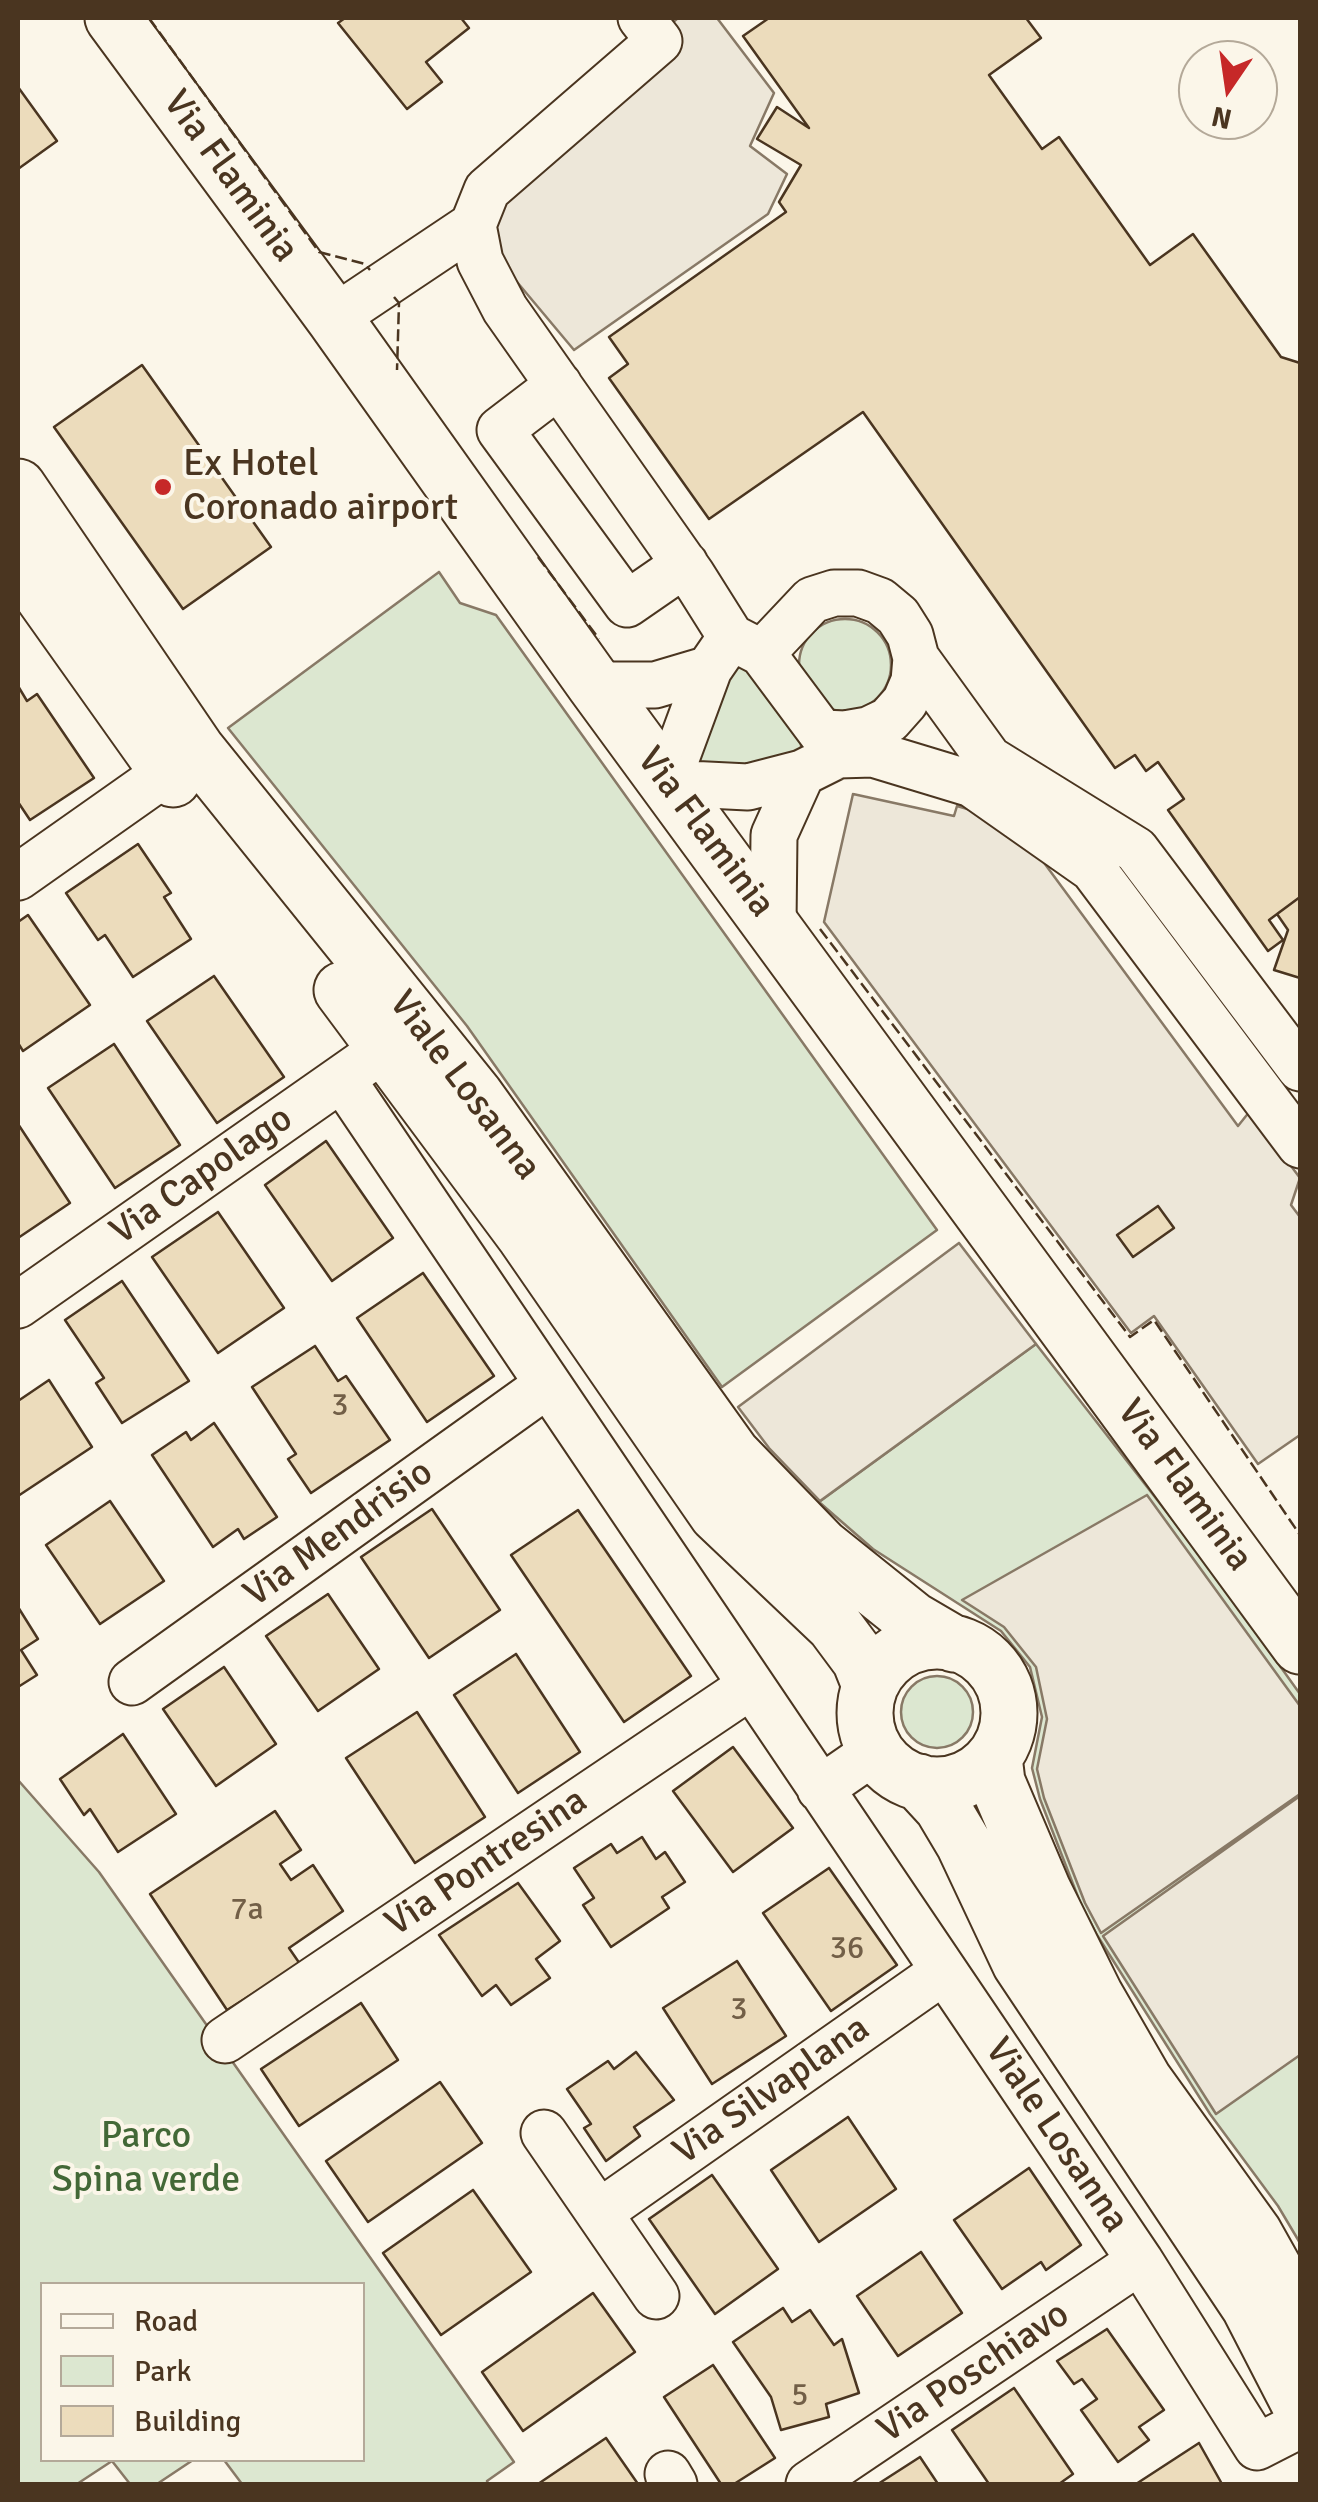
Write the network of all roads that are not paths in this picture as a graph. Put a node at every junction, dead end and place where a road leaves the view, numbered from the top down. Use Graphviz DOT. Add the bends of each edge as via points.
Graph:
graph roads {
  1 [pos="113,18"];
  2 [pos="641,18"];
  3 [pos="473,225"];
  4 [pos="334,318"];
  5 [pos="559,386"];
  6 [pos="18,486"];
  7 [pos="18,562"];
  8 [pos="684,564"];
  9 [pos="734,653"];
  10 [pos="916,658"];
  11 [pos="596,685"];
  12 [pos="820,754"];
  13 [pos="168,772"];
  14 [pos="667,783"];
  15 [pos="18,877"];
  16 [pos="773,924"];
  17 [pos="387,1047"];
  18 [pos="1300,1068"];
  19 [pos="342,1079"];
  20 [pos="1300,1145"];
  21 [pos="18,1305"];
  22 [pos="547,1386"];
  23 [pos="954,1644"];
  24 [pos="1300,1646"];
  25 [pos="132,1682"];
  26 [pos="749,1686"];
  27 [pos="870,1686"];
  28 [pos="994,1757"];
  29 [pos="897,1766"];
  30 [pos="820,1790"];
  31 [pos="944,1971"];
  32 [pos="225,2040"];
  33 [pos="544,2134"];
  34 [pos="600,2212"];
  35 [pos="1140,2261"];
  36 [pos="656,2296"];
  37 [pos="1300,2316"];
  38 [pos="1300,2405"];
  39 [pos="1300,2425"];
  40 [pos="809,2484"];
  1 -- 4 [label="main road, Via Flaminia"];
  2 -- 3 [label="street" via="659,40 486,190"];
  3 -- 4 [label="street"];
  3 -- 5 [label="street" via="480,261 505,309"];
  4 -- 11 [label="main road, Via Flaminia"];
  5 -- 8 [label="street"];
  5 -- 8 [label="street" via="500,430 627,604"];
  6 -- 23 [label="main road, Viale Losanna" via="197,750 476,1095 732,1454 834,1558"];
  7 -- 13 [label="main road, Viale Losanna"];
  8 -- 9 [label="street"];
  9 -- 10 [label="street" via="812,600 858,593 898,616"];
  9 -- 11 [label="street" via="655,685"];
  9 -- 12 [label="street"];
  9 -- 14 [label="street"];
  10 -- 12 [label="street" via="905,702 889,720 845,734"];
  10 -- 18 [label="street" via="990,759 1136,850"];
  11 -- 14 [label="main road, Via Flaminia"];
  12 -- 14 [label="street" via="748,787"];
  12 -- 16 [label="street" via="774,835"];
  12 -- 20 [label="street" via="873,754 972,784 1093,868"];
  13 -- 15 [label="street"];
  13 -- 17 [label="main road, Viale Losanna"];
  14 -- 16 [label="main road, Via Flaminia"];
  16 -- 24 [label="main road, Via Flaminia"];
  17 -- 19 [label="street, Via Capolago"];
  17 -- 27 [label="main road, Viale Losanna" via="717,1514 834,1624"];
  19 -- 21 [label="street, Via Capolago"];
  19 -- 22 [label="street, Viale Losanna"];
  22 -- 25 [label="street, Via Mendrisio"];
  22 -- 26 [label="street, Viale Losanna"];
  23 -- 27 [label="main road" via="918,1643 898,1652"];
  23 -- 28 [label="main road, Viale Losanna" via="982,1657 1006,1693 1009,1716"];
  26 -- 30 [label="street, Viale Losanna"];
  26 -- 32 [label="street, Via Pontresina"];
  27 -- 29 [label="main road, Viale Losanna" via="866,1730"];
  28 -- 29 [label="main road" via="958,1782 935,1785"];
  28 -- 37 [label="main road" via="997,1782 1042,1890 1095,1995 1144,2080 1254,2233"];
  29 -- 30 [label="street"];
  29 -- 38 [label="main road, Viale Losanna" via="942,1807 1020,1963 1249,2306"];
  30 -- 31 [label="street, Viale Losanna"];
  31 -- 34 [label="street, Via Silvaplana"];
  31 -- 35 [label="street, Viale Losanna"];
  33 -- 34 [label="street"];
  34 -- 36 [label="street"];
  35 -- 39 [label="street, Viale Losanna" via="1264,2460"];
  35 -- 40 [label="street, Via Poschiavo"];
}
